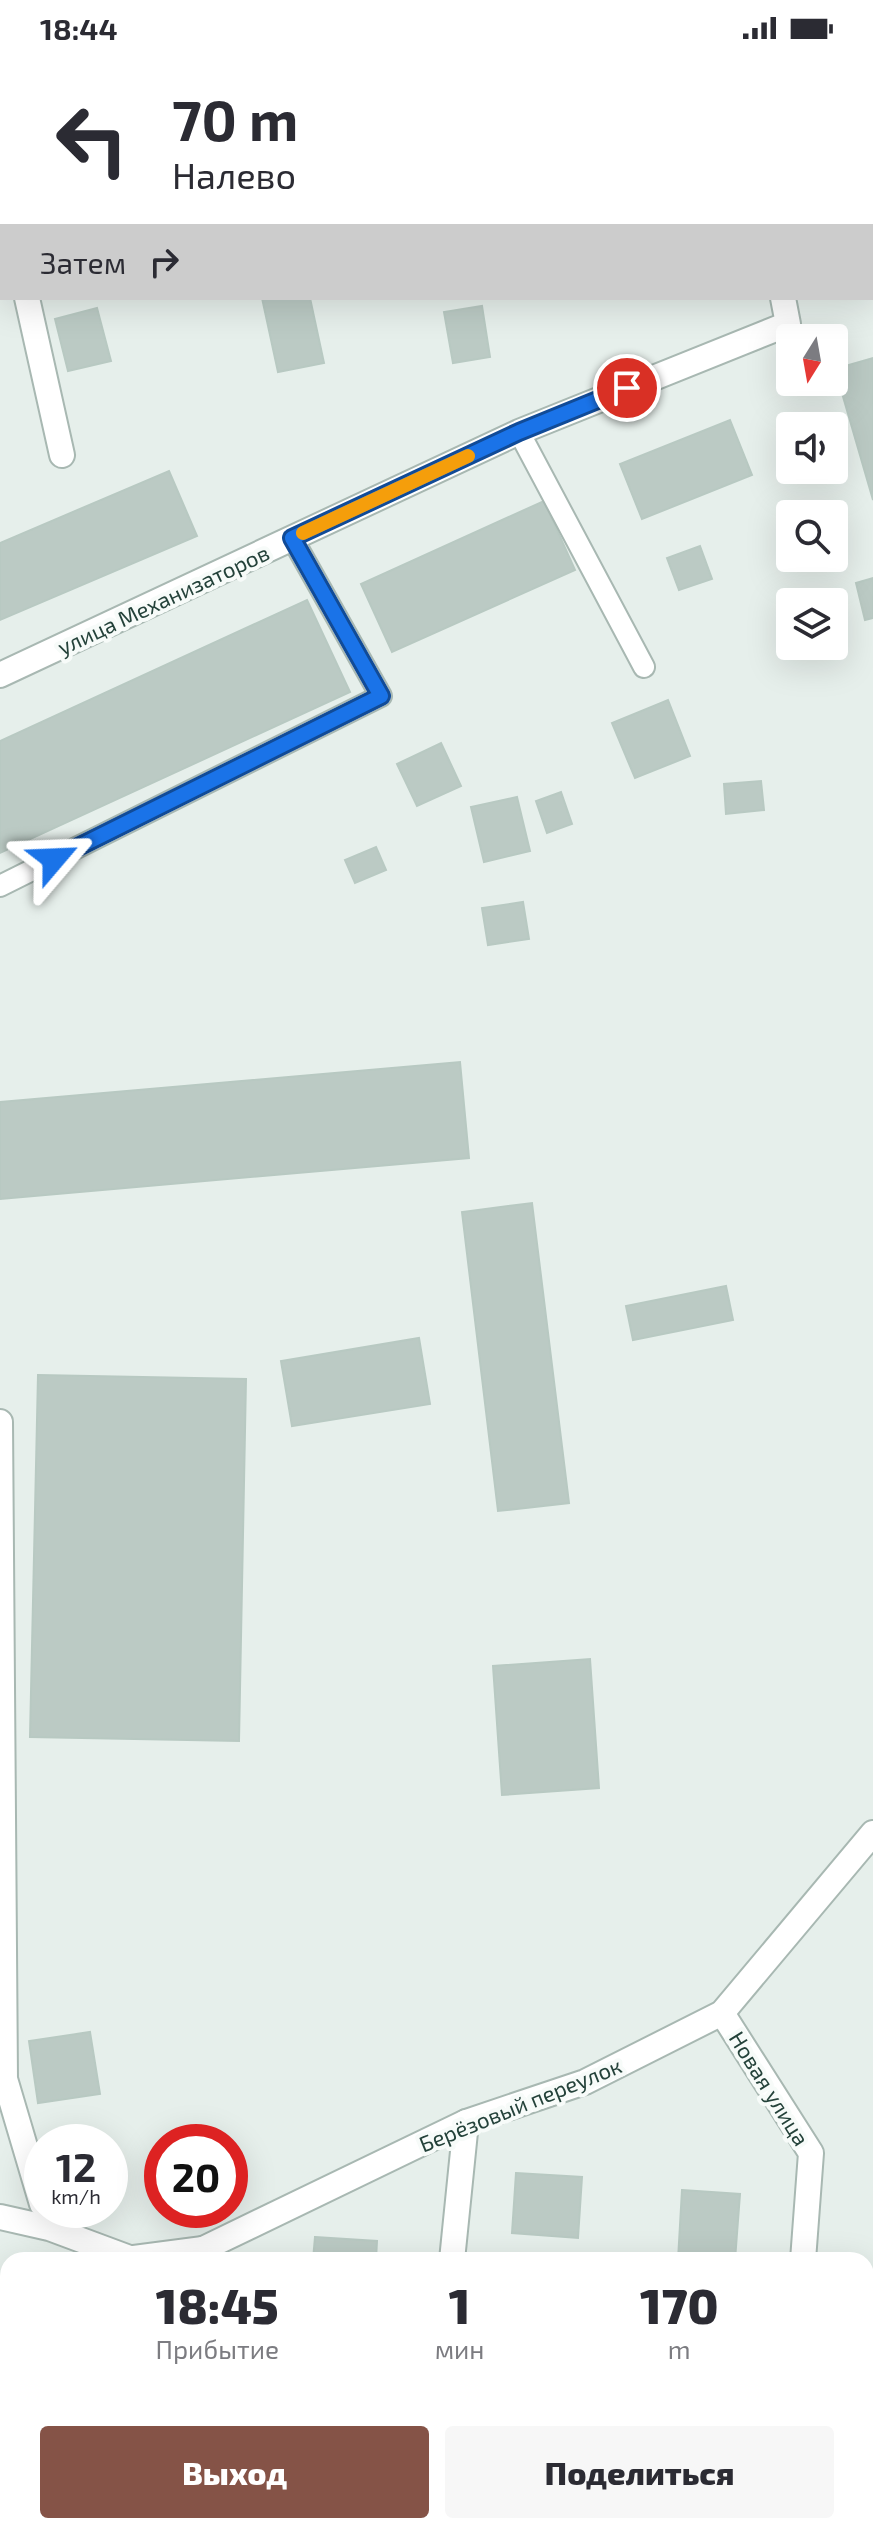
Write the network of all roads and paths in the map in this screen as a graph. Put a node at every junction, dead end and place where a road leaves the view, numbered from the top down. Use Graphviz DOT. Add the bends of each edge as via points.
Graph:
graph roads {
  1 [pos="27,300"];
  2 [pos="783,300"];
  3 [pos="519,432"];
  4 [pos="62,455"];
  5 [pos="292,538"];
  6 [pos="644,667"];
  7 [pos="0,675"];
  8 [pos="0,886"];
  9 [pos="0,1422"];
  10 [pos="873,1833"];
  11 [pos="722,2013"];
  12 [pos="466,2122"];
  13 [pos="24,2143"];
  14 [pos="0,2217"];
  15 [pos="24,2218"];
  16 [pos="66,2228"];
  17 [pos="119,2252"];
  18 [pos="206,2252"];
  19 [pos="453,2252"];
  20 [pos="804,2252"];
  1 -- 4 [label="street"];
  2 -- 3 [label="street, улица Механизаторов" via="788,324"];
  3 -- 5 [label="street, улица Механизаторов"];
  3 -- 6 [label="lane"];
  5 -- 7 [label="street, улица Механизаторов"];
  5 -- 8 [label="lane" via="381,696"];
  9 -- 13 [label="street" via="5,2079"];
  10 -- 11 [label="street, Берёзовый переулок"];
  11 -- 12 [label="street, Берёзовый переулок" via="585,2082"];
  11 -- 20 [label="street, Новая улица" via="811,2153"];
  12 -- 18 [label="street, Берёзовый переулок"];
  12 -- 19 [label="street"];
  14 -- 15 [label="street"];
  16 -- 17 [label="street"];
}
